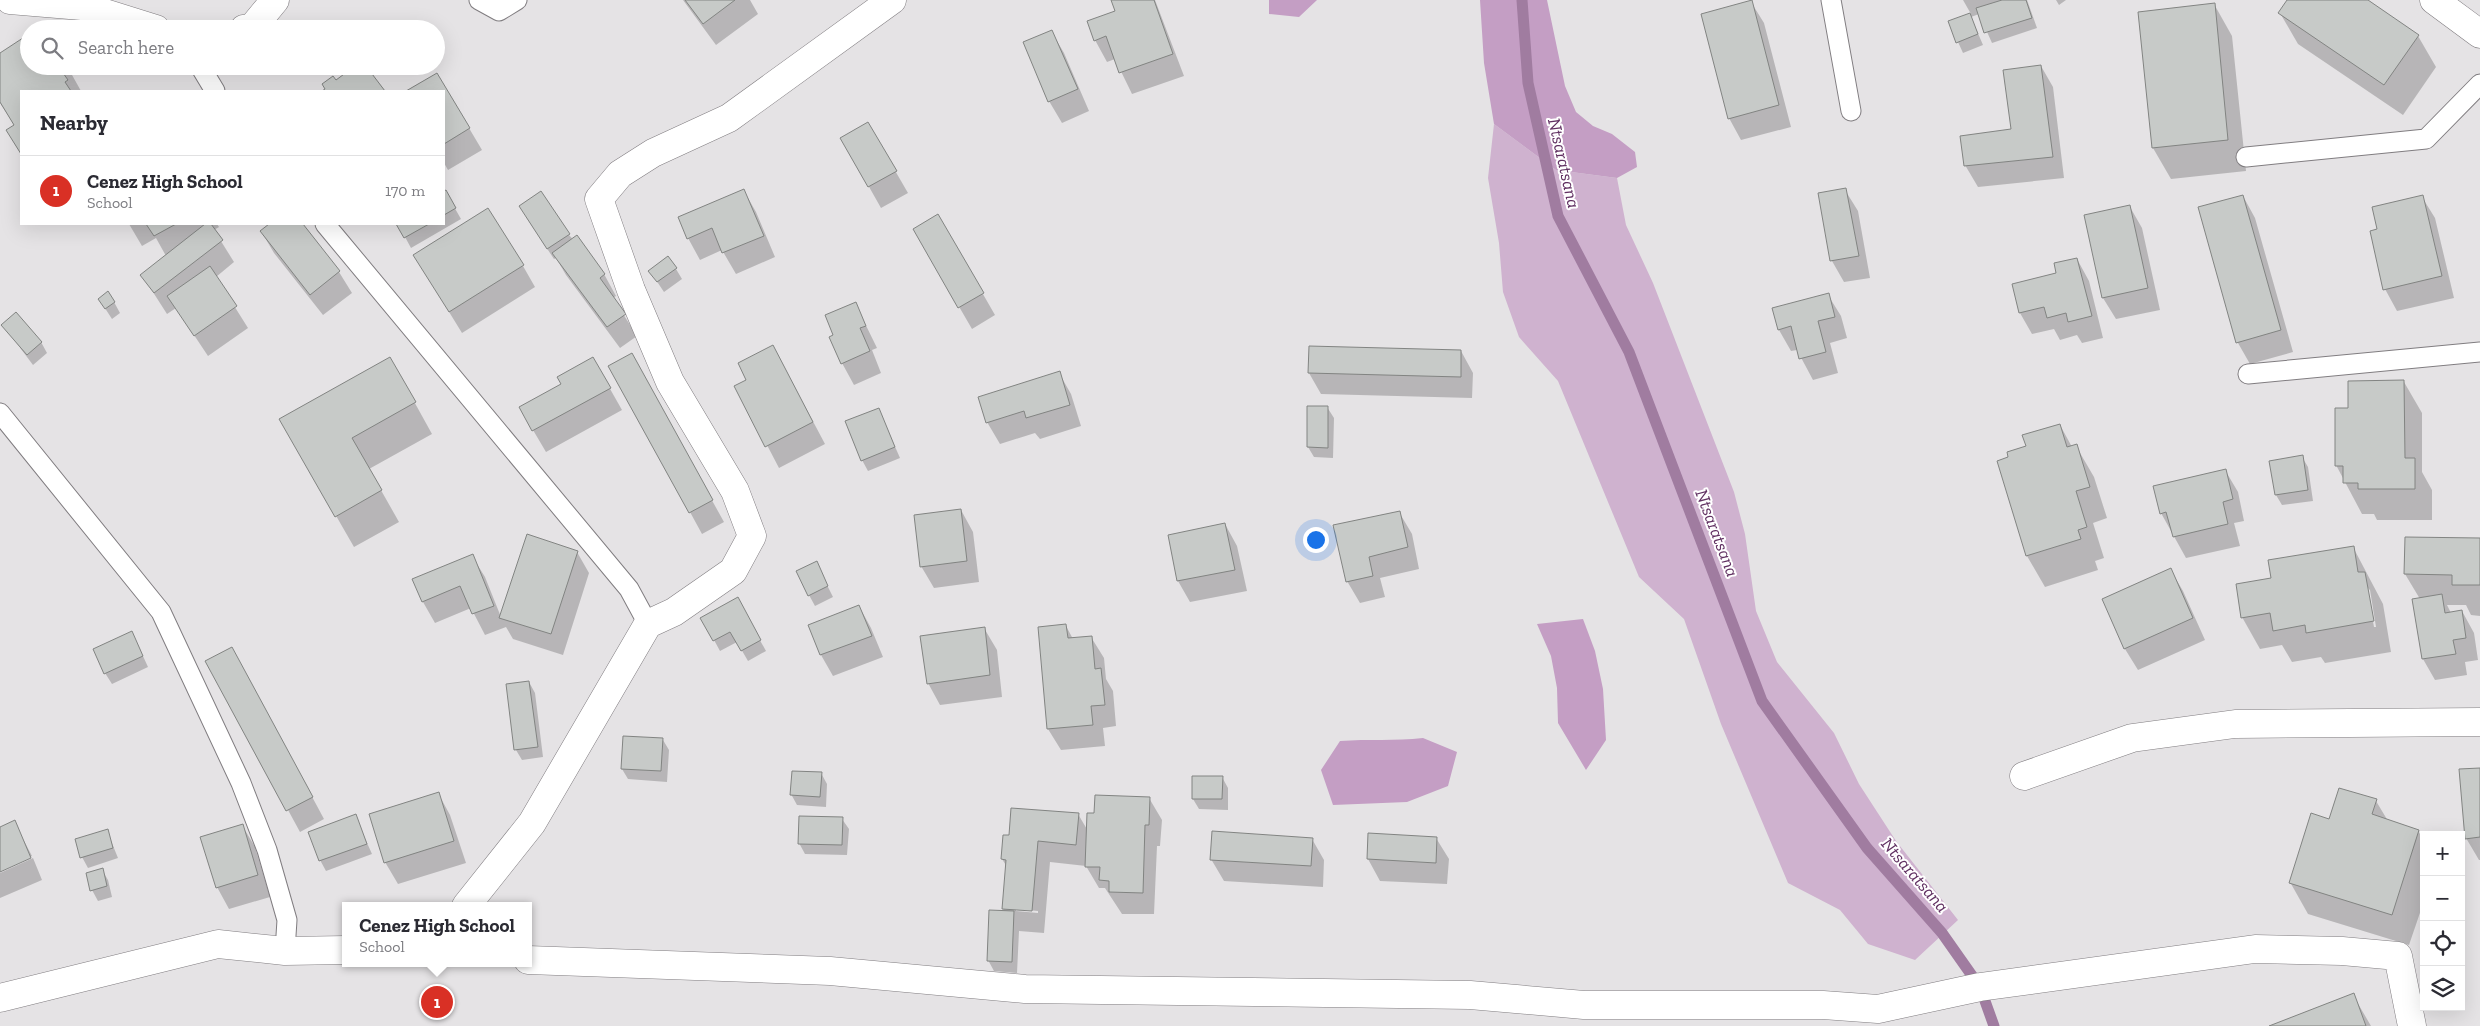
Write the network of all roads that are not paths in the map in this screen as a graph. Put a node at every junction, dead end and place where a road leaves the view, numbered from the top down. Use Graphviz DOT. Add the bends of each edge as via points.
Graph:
graph roads {
  1 [pos="10,0"];
  2 [pos="275,0"];
  3 [pos="479,0"];
  4 [pos="517,0"];
  5 [pos="1832,0"];
  6 [pos="2434,0"];
  7 [pos="81,3"];
  8 [pos="879,4"];
  9 [pos="130,20"];
  10 [pos="259,20"];
  11 [pos="2480,34"];
  12 [pos="205,75"];
  13 [pos="2480,84"];
  14 [pos="214,90"];
  15 [pos="1851,111"];
  16 [pos="2246,157"];
  17 [pos="326,225"];
  18 [pos="2480,352"];
  19 [pos="2248,374"];
  20 [pos="0,413"];
  21 [pos="648,624"];
  22 [pos="2480,722"];
  23 [pos="2024,776"];
  24 [pos="469,902"];
  25 [pos="342,950"];
  26 [pos="285,951"];
  27 [pos="532,960"];
  28 [pos="0,998"];
  29 [pos="2412,1026"];
  1 -- 7 [label="street"];
  2 -- 10 [label="street"];
  3 -- 4 [label="lane" via="500,11"];
  5 -- 15 [label="lane"];
  6 -- 11 [label="street"];
  7 -- 9 [label="street"];
  8 -- 21 [label="street" via="729,118 653,153 620,174 599,200 631,290 670,382 735,490 752,536 733,571 674,612"];
  12 -- 14 [label="lane"];
  13 -- 16 [label="lane" via="2426,139"];
  17 -- 21 [label="lane" via="628,589"];
  18 -- 19 [label="lane"];
  20 -- 26 [label="lane" via="161,612 241,783 267,850 287,920"];
  21 -- 24 [label="street" via="532,823"];
  22 -- 23 [label="street" via="2235,724 2132,738"];
  25 -- 26 [label="street"];
  26 -- 28 [label="street" via="218,944"];
  27 -- 29 [label="street" via="830,971 1025,989 1470,995 1584,1005 1824,1005 1878,1009 1980,987 2255,949 2342,951 2398,956"];
}
